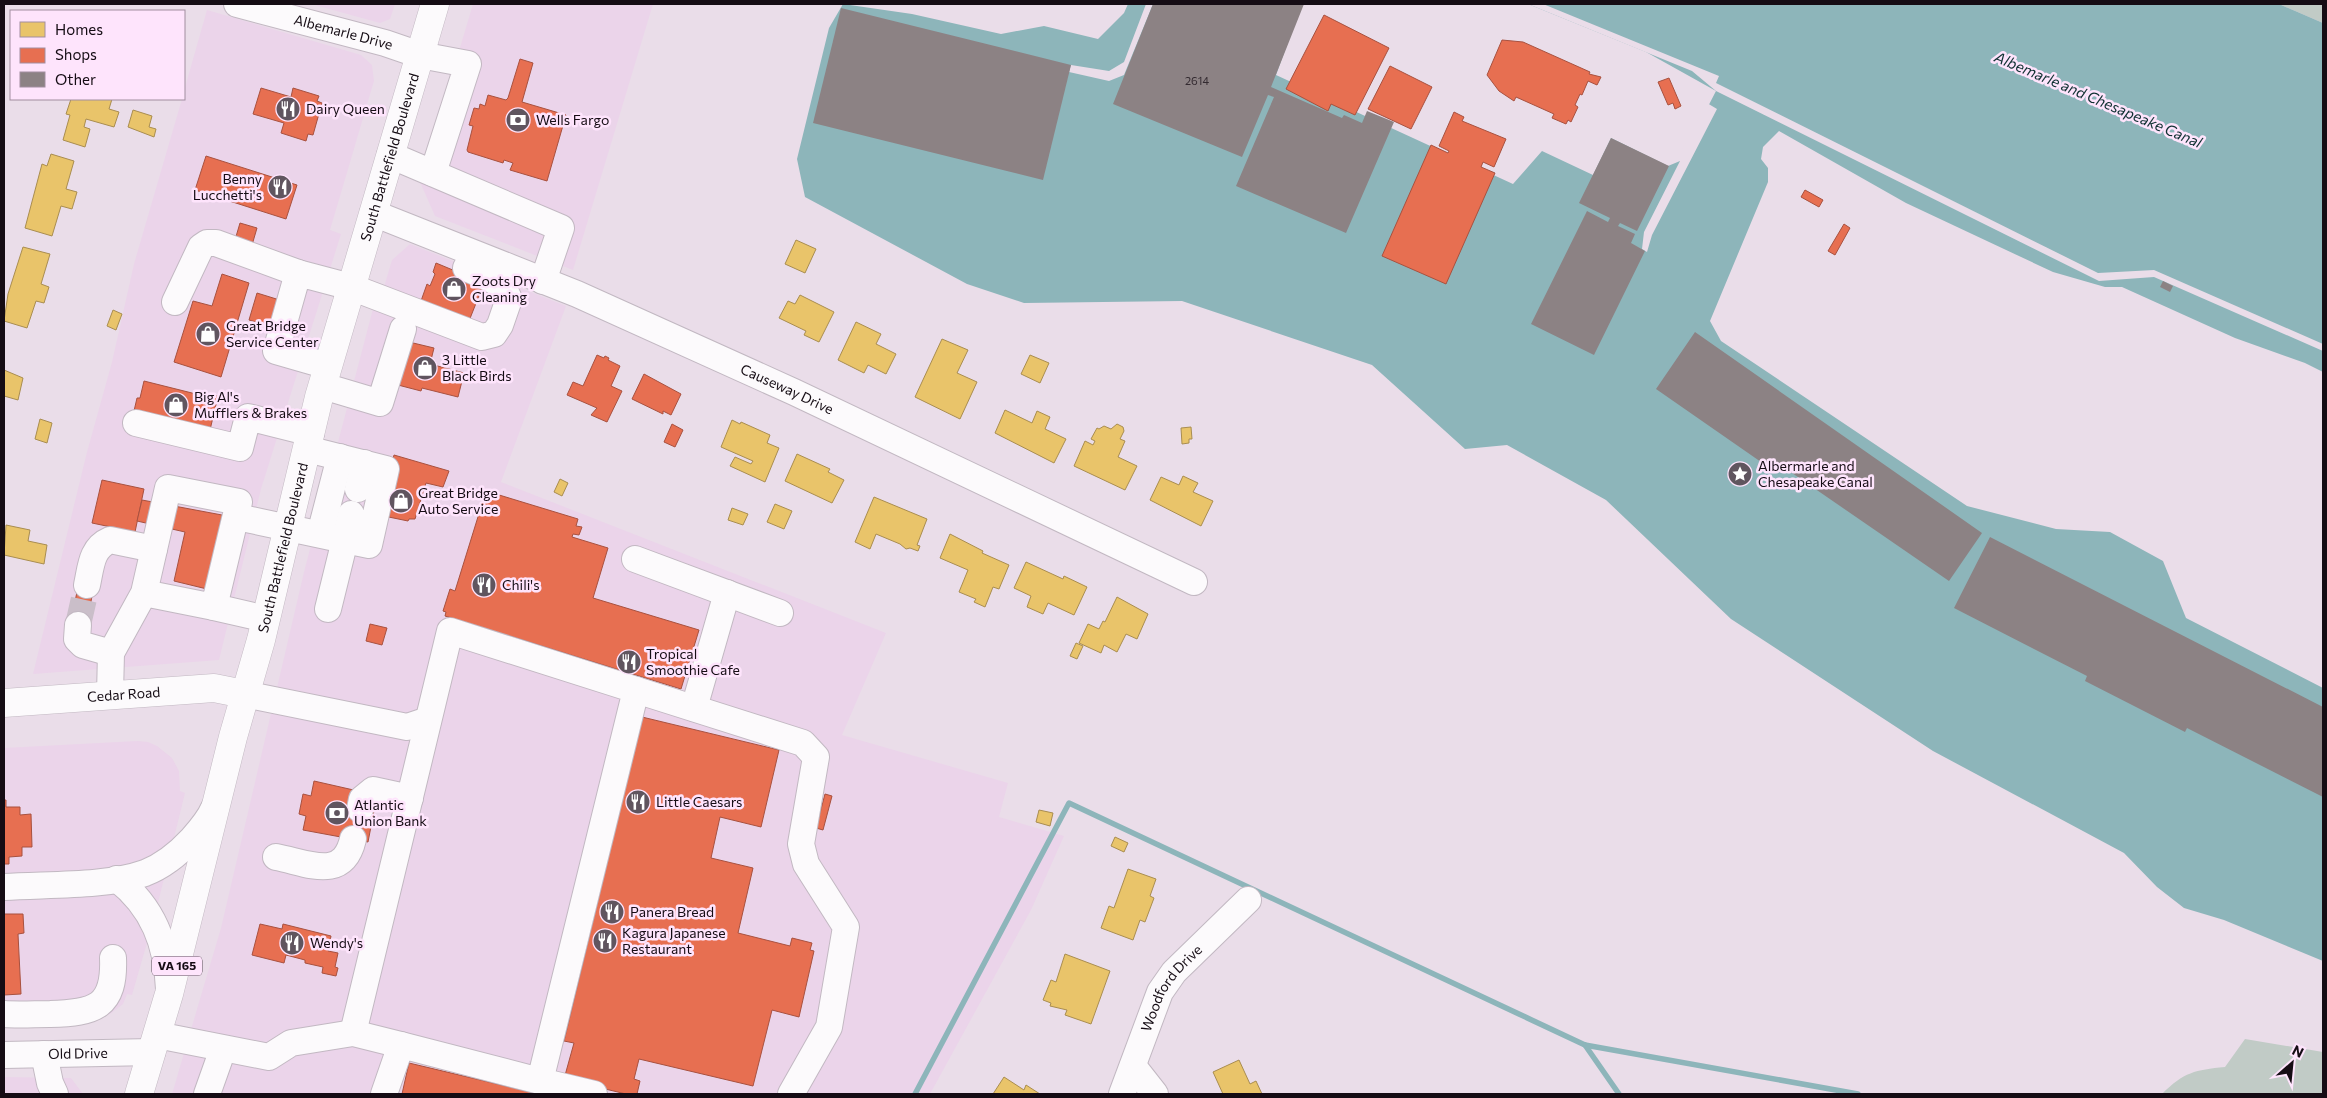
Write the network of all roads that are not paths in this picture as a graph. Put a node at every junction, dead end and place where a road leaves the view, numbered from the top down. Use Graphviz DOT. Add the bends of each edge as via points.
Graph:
graph roads {
  1 [pos="237,4"];
  2 [pos="435,4"];
  3 [pos="420,55"];
  4 [pos="390,155"];
  5 [pos="433,173"];
  6 [pos="372,212"];
  7 [pos="442,240"];
  8 [pos="298,272"];
  9 [pos="543,281"];
  10 [pos="351,287"];
  11 [pos="175,302"];
  12 [pos="402,329"];
  13 [pos="325,376"];
  14 [pos="136,423"];
  15 [pos="309,441"];
  16 [pos="352,460"];
  17 [pos="358,489"];
  18 [pos="352,514"];
  19 [pos="237,516"];
  20 [pos="288,527"];
  21 [pos="320,534"];
  22 [pos="345,540"];
  23 [pos="154,548"];
  24 [pos="635,559"];
  25 [pos="1194,582"];
  26 [pos="87,585"];
  27 [pos="144,593"];
  28 [pos="727,593"];
  29 [pos="214,607"];
  30 [pos="328,609"];
  31 [pos="780,613"];
  32 [pos="266,619"];
  33 [pos="78,625"];
  34 [pos="111,653"];
  35 [pos="636,690"];
  36 [pos="110,694"];
  37 [pos="244,694"];
  38 [pos="4,703"];
  39 [pos="694,708"];
  40 [pos="428,720"];
  41 [pos="219,797"];
  42 [pos="410,798"];
  43 [pos="360,809"];
  44 [pos="354,839"];
  45 [pos="276,857"];
  46 [pos="117,880"];
  47 [pos="4,887"];
  48 [pos="1248,900"];
  49 [pos="113,958"];
  50 [pos="169,994"];
  51 [pos="4,1014"];
  52 [pos="353,1033"];
  53 [pos="155,1043"];
  54 [pos="401,1045"];
  55 [pos="223,1049"];
  56 [pos="44,1054"];
  57 [pos="4,1055"];
  58 [pos="1133,1066"];
  59 [pos="540,1081"];
  60 [pos="55,1094"];
  61 [pos="139,1094"];
  62 [pos="207,1094"];
  63 [pos="384,1094"];
  64 [pos="594,1094"];
  65 [pos="791,1094"];
  66 [pos="1122,1094"];
  67 [pos="1155,1094"];
  1 -- 3 [label="street, Albemarle Drive"];
  2 -- 3 [label="main road, South Battlefield Boulevard"];
  3 -- 4 [label="main road, South Battlefield Boulevard"];
  3 -- 5 [label="street, Albemarle Drive" via="468,64"];
  4 -- 5 [label="street"];
  4 -- 6 [label="main road, South Battlefield Boulevard"];
  5 -- 9 [label="street" via="561,228"];
  6 -- 7 [label="street, Causeway Drive"];
  6 -- 10 [label="main road, South Battlefield Boulevard"];
  7 -- 9 [label="street, Causeway Drive"];
  7 -- 10 [label="street" via="438,250 440,256 494,280 505,289 509,299 494,334 482,337"];
  8 -- 10 [label="street"];
  8 -- 11 [label="street" via="207,242"];
  8 -- 13 [label="street" via="276,352"];
  9 -- 25 [label="street, Causeway Drive" via="794,392"];
  10 -- 13 [label="main road, South Battlefield Boulevard"];
  12 -- 13 [label="street" via="380,402"];
  13 -- 15 [label="main road, South Battlefield Boulevard"];
  14 -- 15 [label="street" via="240,448 248,417"];
  15 -- 16 [label="street"];
  15 -- 20 [label="main road, South Battlefield Boulevard"];
  16 -- 17 [label="street"];
  16 -- 21 [label="street"];
  16 -- 22 [label="street" via="386,469 369,545"];
  18 -- 22 [label="street"];
  19 -- 20 [label="street"];
  19 -- 23 [label="street" via="239,502 168,488"];
  19 -- 29 [label="street"];
  20 -- 21 [label="street"];
  20 -- 32 [label="main road, South Battlefield Boulevard"];
  21 -- 22 [label="street"];
  22 -- 30 [label="street"];
  23 -- 26 [label="street" via="110,540 103,543 94,553"];
  23 -- 27 [label="street"];
  24 -- 28 [label="street"];
  27 -- 29 [label="street"];
  27 -- 34 [label="street"];
  28 -- 31 [label="street"];
  28 -- 39 [label="street"];
  29 -- 32 [label="street"];
  32 -- 37 [label="main road, South Battlefield Boulevard"];
  33 -- 34 [label="street" via="77,639 84,645"];
  34 -- 36 [label="street"];
  35 -- 39 [label="street"];
  35 -- 40 [label="street" via="450,631"];
  35 -- 59 [label="street"];
  36 -- 37 [label="main road, Cedar Road" via="214,688"];
  36 -- 38 [label="main road, Cedar Road"];
  37 -- 40 [label="street" via="407,727"];
  37 -- 41 [label="main road, South Battlefield Boulevard / VA 165"];
  39 -- 65 [label="street" via="804,743 816,757 801,844 806,864 846,927 829,1027"];
  40 -- 42 [label="street"];
  41 -- 46 [label="street" via="210,818 173,857 147,872"];
  41 -- 50 [label="main road, South Battlefield Boulevard / VA 165"];
  42 -- 43 [label="street" via="373,790 362,800"];
  42 -- 52 [label="street"];
  44 -- 45 [label="street" via="342,863 329,868"];
  46 -- 47 [label="street"];
  46 -- 50 [label="street" via="142,903 156,924 166,954"];
  48 -- 58 [label="street, Woodford Drive" via="1174,972 1160,992"];
  49 -- 51 [label="street" via="113,985 106,997 91,1009 61,1014"];
  50 -- 53 [label="main road, South Battlefield Boulevard / VA 165"];
  52 -- 54 [label="street"];
  52 -- 55 [label="street, Old Drive" via="291,1044 269,1057"];
  53 -- 55 [label="street, Old Drive"];
  53 -- 56 [label="street, Old Drive"];
  53 -- 61 [label="main road, South Battlefield Boulevard / VA 165"];
  54 -- 59 [label="street"];
  54 -- 63 [label="street"];
  55 -- 62 [label="street"];
  56 -- 57 [label="street, Old Drive"];
  56 -- 60 [label="street"];
  58 -- 66 [label="street, Woodford Drive"];
  58 -- 67 [label="street"];
  59 -- 64 [label="street"];
}
